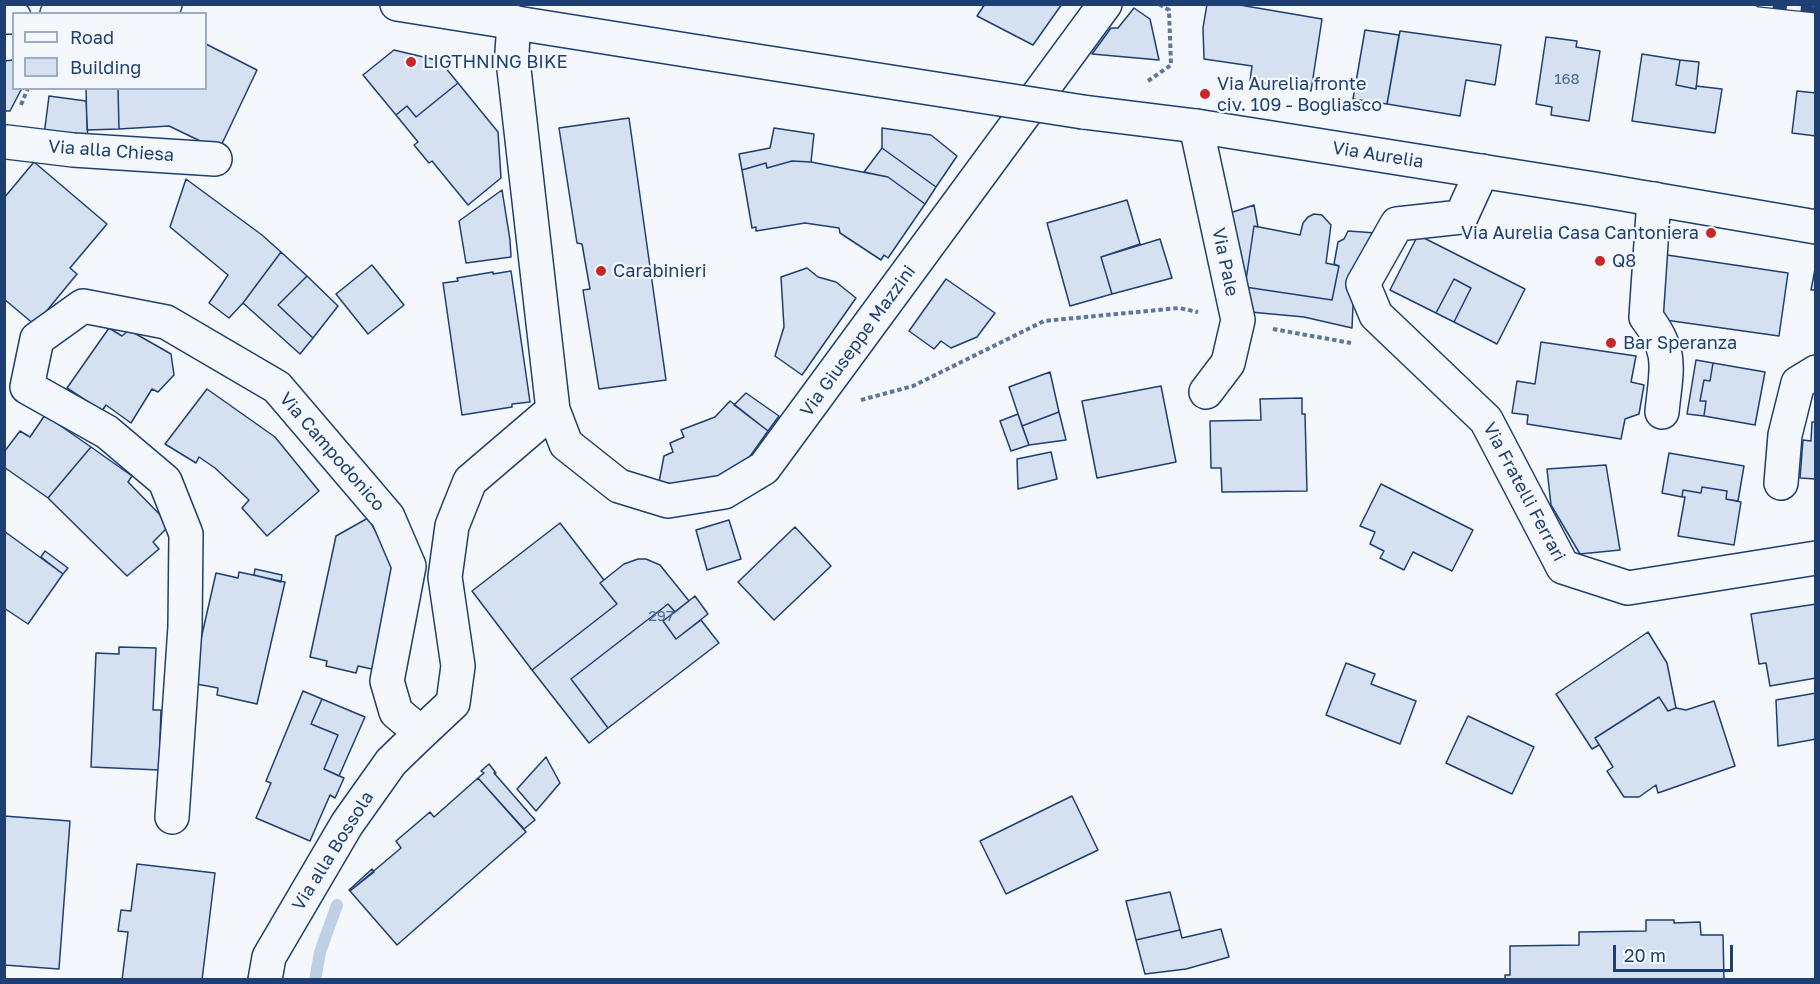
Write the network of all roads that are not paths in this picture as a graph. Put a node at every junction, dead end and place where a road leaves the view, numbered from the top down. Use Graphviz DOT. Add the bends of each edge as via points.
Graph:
graph roads {
  1 [pos="165,4"];
  2 [pos="397,4"];
  3 [pos="1105,4"];
  4 [pos="79,12"];
  5 [pos="514,22"];
  6 [pos="1196,126"];
  7 [pos="7,142"];
  8 [pos="215,159"];
  9 [pos="1482,171"];
  10 [pos="1654,199"];
  11 [pos="1815,227"];
  12 [pos="1815,372"];
  13 [pos="1206,392"];
  14 [pos="553,410"];
  15 [pos="1662,412"];
  16 [pos="1781,483"];
  17 [pos="1815,558"];
  18 [pos="420,733"];
  19 [pos="172,817"];
  20 [pos="265,980"];
  1 -- 4 [label="street"];
  2 -- 5 [label="street, Via Aurelia"];
  3 -- 14 [label="street, Via Giuseppe Mazzini" via="764,468 724,492 668,501 619,486 574,451 566,444"];
  5 -- 6 [label="street, Via Aurelia, bridge"];
  5 -- 14 [label="street" via="512,52"];
  6 -- 9 [label="street, Via Aurelia"];
  6 -- 13 [label="street, Via Pale" via="1238,320 1228,363"];
  7 -- 8 [label="street, Via alla Chiesa"];
  9 -- 10 [label="street, Via Aurelia"];
  9 -- 17 [label="street, Via Fratelli Ferrari" via="1461,217 1397,224 1364,284 1376,315 1486,420 1563,567 1628,588"];
  10 -- 11 [label="street, Via Aurelia"];
  10 -- 15 [label="street" via="1646,317 1659,333 1667,356"];
  12 -- 16 [label="street" via="1798,382 1785,435"];
  14 -- 18 [label="street" via="470,481 452,526 445,577 458,666 453,703"];
  18 -- 19 [label="street, Via Campodonico" via="396,712 387,681 409,566 388,517 277,387 166,322 83,306 37,339 27,387 107,432 165,481 186,534"];
  18 -- 20 [label="street, Via alla Bossola" via="391,762 347,824 269,957"];
}
